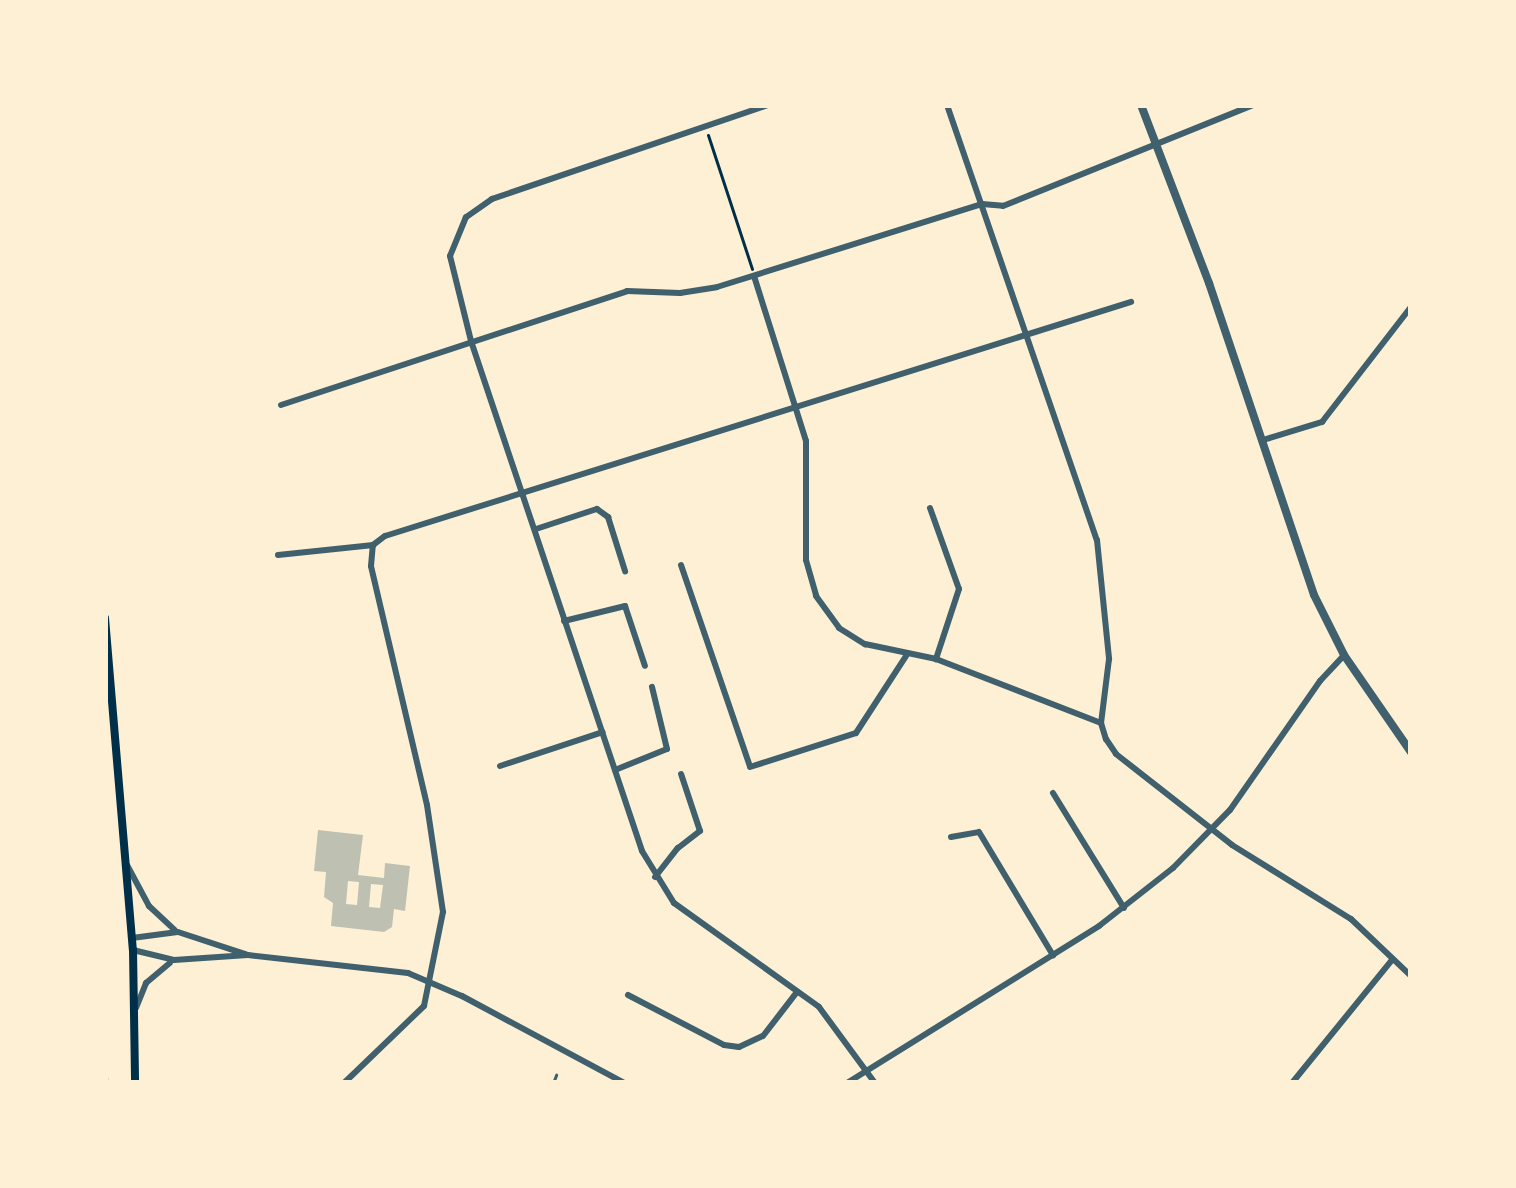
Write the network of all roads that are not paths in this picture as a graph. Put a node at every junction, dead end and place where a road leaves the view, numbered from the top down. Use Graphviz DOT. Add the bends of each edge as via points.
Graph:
graph roads {
  1 [pos="768,105"];
  2 [pos="947,105"];
  3 [pos="1141,105"];
  4 [pos="1253,105"];
  5 [pos="1159,146"];
  6 [pos="982,204"];
  7 [pos="754,276"];
  8 [pos="1131,302"];
  9 [pos="1411,308"];
  10 [pos="1026,336"];
  11 [pos="471,341"];
  12 [pos="280,404"];
  13 [pos="796,405"];
  14 [pos="1259,442"];
  15 [pos="524,494"];
  16 [pos="930,508"];
  17 [pos="536,529"];
  18 [pos="373,545"];
  19 [pos="278,555"];
  20 [pos="680,565"];
  21 [pos="625,572"];
  22 [pos="105,618"];
  23 [pos="564,621"];
  24 [pos="1344,655"];
  25 [pos="906,656"];
  26 [pos="936,658"];
  27 [pos="645,666"];
  28 [pos="652,687"];
  29 [pos="1101,723"];
  30 [pos="603,732"];
  31 [pos="1411,752"];
  32 [pos="500,766"];
  33 [pos="615,770"];
  34 [pos="681,774"];
  35 [pos="1053,793"];
  36 [pos="1214,830"];
  37 [pos="951,837"];
  38 [pos="127,865"];
  39 [pos="656,877"];
  40 [pos="1125,909"];
  41 [pos="178,932"];
  42 [pos="132,938"];
  43 [pos="133,950"];
  44 [pos="1053,955"];
  45 [pos="248,956"];
  46 [pos="174,960"];
  47 [pos="1391,961"];
  48 [pos="1411,976"];
  49 [pos="431,982"];
  50 [pos="797,992"];
  51 [pos="628,995"];
  52 [pos="134,1011"];
  53 [pos="868,1070"];
  54 [pos="556,1075"];
  55 [pos="135,1083"];
  56 [pos="344,1083"];
  57 [pos="553,1083"];
  58 [pos="624,1083"];
  59 [pos="847,1083"];
  60 [pos="875,1083"];
  61 [pos="1292,1083"];
  1 -- 11 [label="street" via="492,199 466,217 450,256"];
  2 -- 6 [label="street"];
  3 -- 5 [label="street"];
  4 -- 5 [label="street"];
  5 -- 6 [label="street" via="1003,206"];
  5 -- 14 [label="street"];
  6 -- 7 [label="street"];
  6 -- 10 [label="street"];
  7 -- 11 [label="street" via="680,293 627,291"];
  7 -- 13 [label="street"];
  8 -- 10 [label="street"];
  9 -- 14 [label="street" via="1322,422"];
  10 -- 13 [label="street"];
  10 -- 29 [label="street" via="1097,540 1109,659"];
  11 -- 12 [label="street"];
  11 -- 15 [label="street"];
  13 -- 15 [label="street"];
  13 -- 25 [label="street" via="806,441 806,560 815,596 839,628"];
  14 -- 24 [label="street"];
  15 -- 17 [label="street"];
  15 -- 18 [label="street"];
  16 -- 26 [label="street" via="958,589"];
  17 -- 21 [label="street" via="597,509 608,517"];
  17 -- 23 [label="street"];
  18 -- 19 [label="street"];
  18 -- 49 [label="street" via="371,566 441,882"];
  20 -- 25 [label="street" via="750,767 856,733"];
  22 -- 38 [label="main road"];
  23 -- 27 [label="street" via="625,607"];
  23 -- 30 [label="street"];
  24 -- 31 [label="street"];
  24 -- 36 [label="street"];
  25 -- 26 [label="street"];
  26 -- 29 [label="street"];
  28 -- 33 [label="street" via="668,749"];
  29 -- 36 [label="street" via="1116,754"];
  30 -- 32 [label="street"];
  30 -- 33 [label="street"];
  33 -- 39 [label="street"];
  34 -- 39 [label="street" via="700,831"];
  35 -- 40 [label="street"];
  36 -- 40 [label="street"];
  36 -- 47 [label="street" via="1351,919"];
  37 -- 44 [label="street" via="980,832"];
  38 -- 41 [label="street" via="149,906"];
  38 -- 42 [label="main road"];
  39 -- 50 [label="street" via="700,925"];
  40 -- 44 [label="street"];
  41 -- 42 [label="street"];
  41 -- 45 [label="street"];
  42 -- 43 [label="main road"];
  43 -- 46 [label="street"];
  43 -- 52 [label="main road"];
  44 -- 53 [label="street"];
  45 -- 46 [label="street"];
  45 -- 49 [label="street"];
  46 -- 52 [label="street" via="146,983"];
  47 -- 48 [label="street"];
  47 -- 61 [label="street"];
  49 -- 56 [label="street" via="411,1023"];
  49 -- 58 [label="street"];
  50 -- 51 [label="street" via="763,1036 740,1047"];
  50 -- 53 [label="street" via="830,1018"];
  52 -- 55 [label="main road"];
  53 -- 59 [label="street"];
  53 -- 60 [label="street"];
  54 -- 57 [label="lane"];
}
